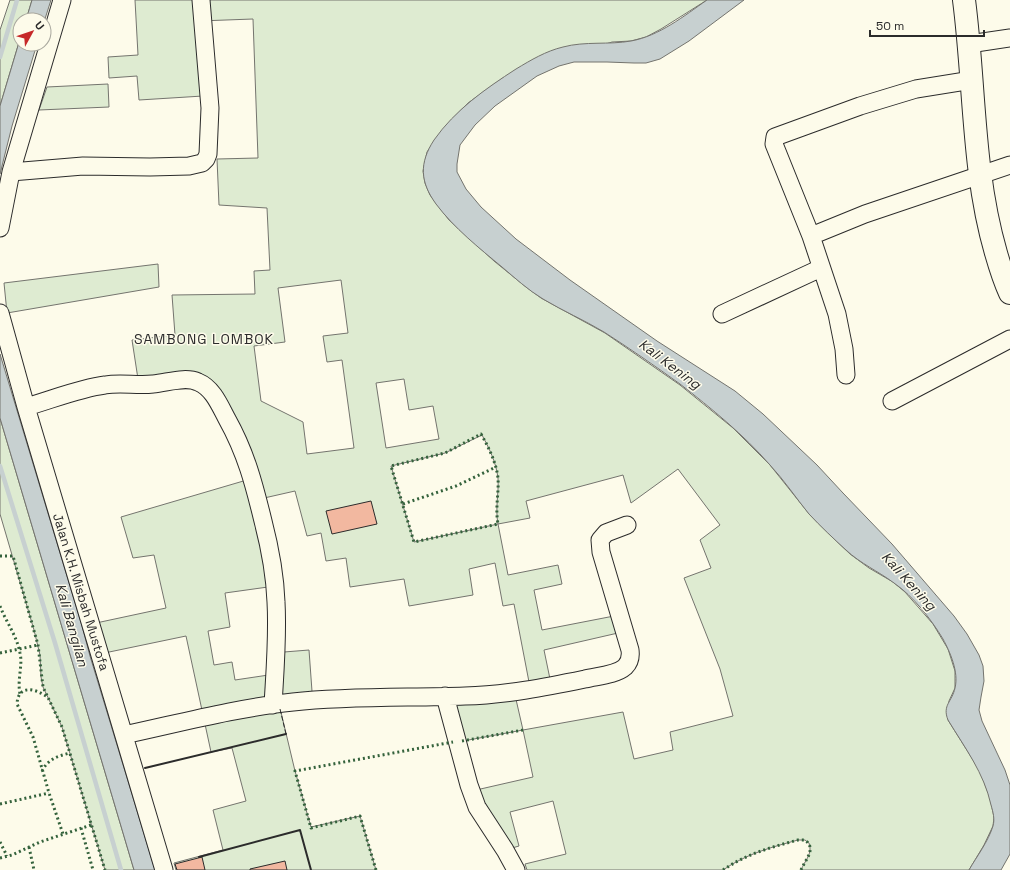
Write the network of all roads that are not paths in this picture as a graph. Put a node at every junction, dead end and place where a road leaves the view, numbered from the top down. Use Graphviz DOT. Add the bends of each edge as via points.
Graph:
graph roads {
  1 [pos="62,0"];
  2 [pos="201,0"];
  3 [pos="964,0"];
  4 [pos="1010,38"];
  5 [pos="969,44"];
  6 [pos="972,80"];
  7 [pos="1010,165"];
  8 [pos="11,172"];
  9 [pos="980,176"];
  10 [pos="0,228"];
  11 [pos="811,236"];
  12 [pos="821,268"];
  13 [pos="1008,286"];
  14 [pos="0,313"];
  15 [pos="722,314"];
  16 [pos="1010,339"];
  17 [pos="846,375"];
  18 [pos="892,402"];
  19 [pos="26,407"];
  20 [pos="627,525"];
  21 [pos="445,696"];
  22 [pos="273,704"];
  23 [pos="124,735"];
  24 [pos="164,870"];
  25 [pos="516,870"];
  1 -- 8 [label="street"];
  2 -- 8 [label="street" via="210,108 208,154 202,163 150,167 84,166"];
  3 -- 5 [label="main road"];
  4 -- 5 [label="street"];
  5 -- 6 [label="main road"];
  6 -- 9 [label="main road"];
  6 -- 11 [label="street" via="916,89 775,137 774,144"];
  7 -- 9 [label="street"];
  8 -- 10 [label="street"];
  9 -- 11 [label="street" via="865,214"];
  9 -- 13 [label="main road" via="989,230"];
  11 -- 12 [label="street"];
  12 -- 15 [label="street"];
  12 -- 17 [label="street" via="837,314"];
  14 -- 19 [label="street, Jalan K.H. Misbah Mustofa"];
  16 -- 18 [label="street"];
  19 -- 22 [label="street" via="113,384 141,386 194,380 211,392 235,433 246,459 269,545 274,576 277,635"];
  19 -- 23 [label="street, Jalan K.H. Misbah Mustofa"];
  20 -- 21 [label="street" via="606,532 600,540 601,552 630,650 631,658 625,667 612,673 529,690"];
  21 -- 22 [label="street" via="344,698"];
  21 -- 25 [label="street" via="477,807"];
  22 -- 23 [label="street"];
  23 -- 24 [label="street, Jalan K.H. Misbah Mustofa"];
}
